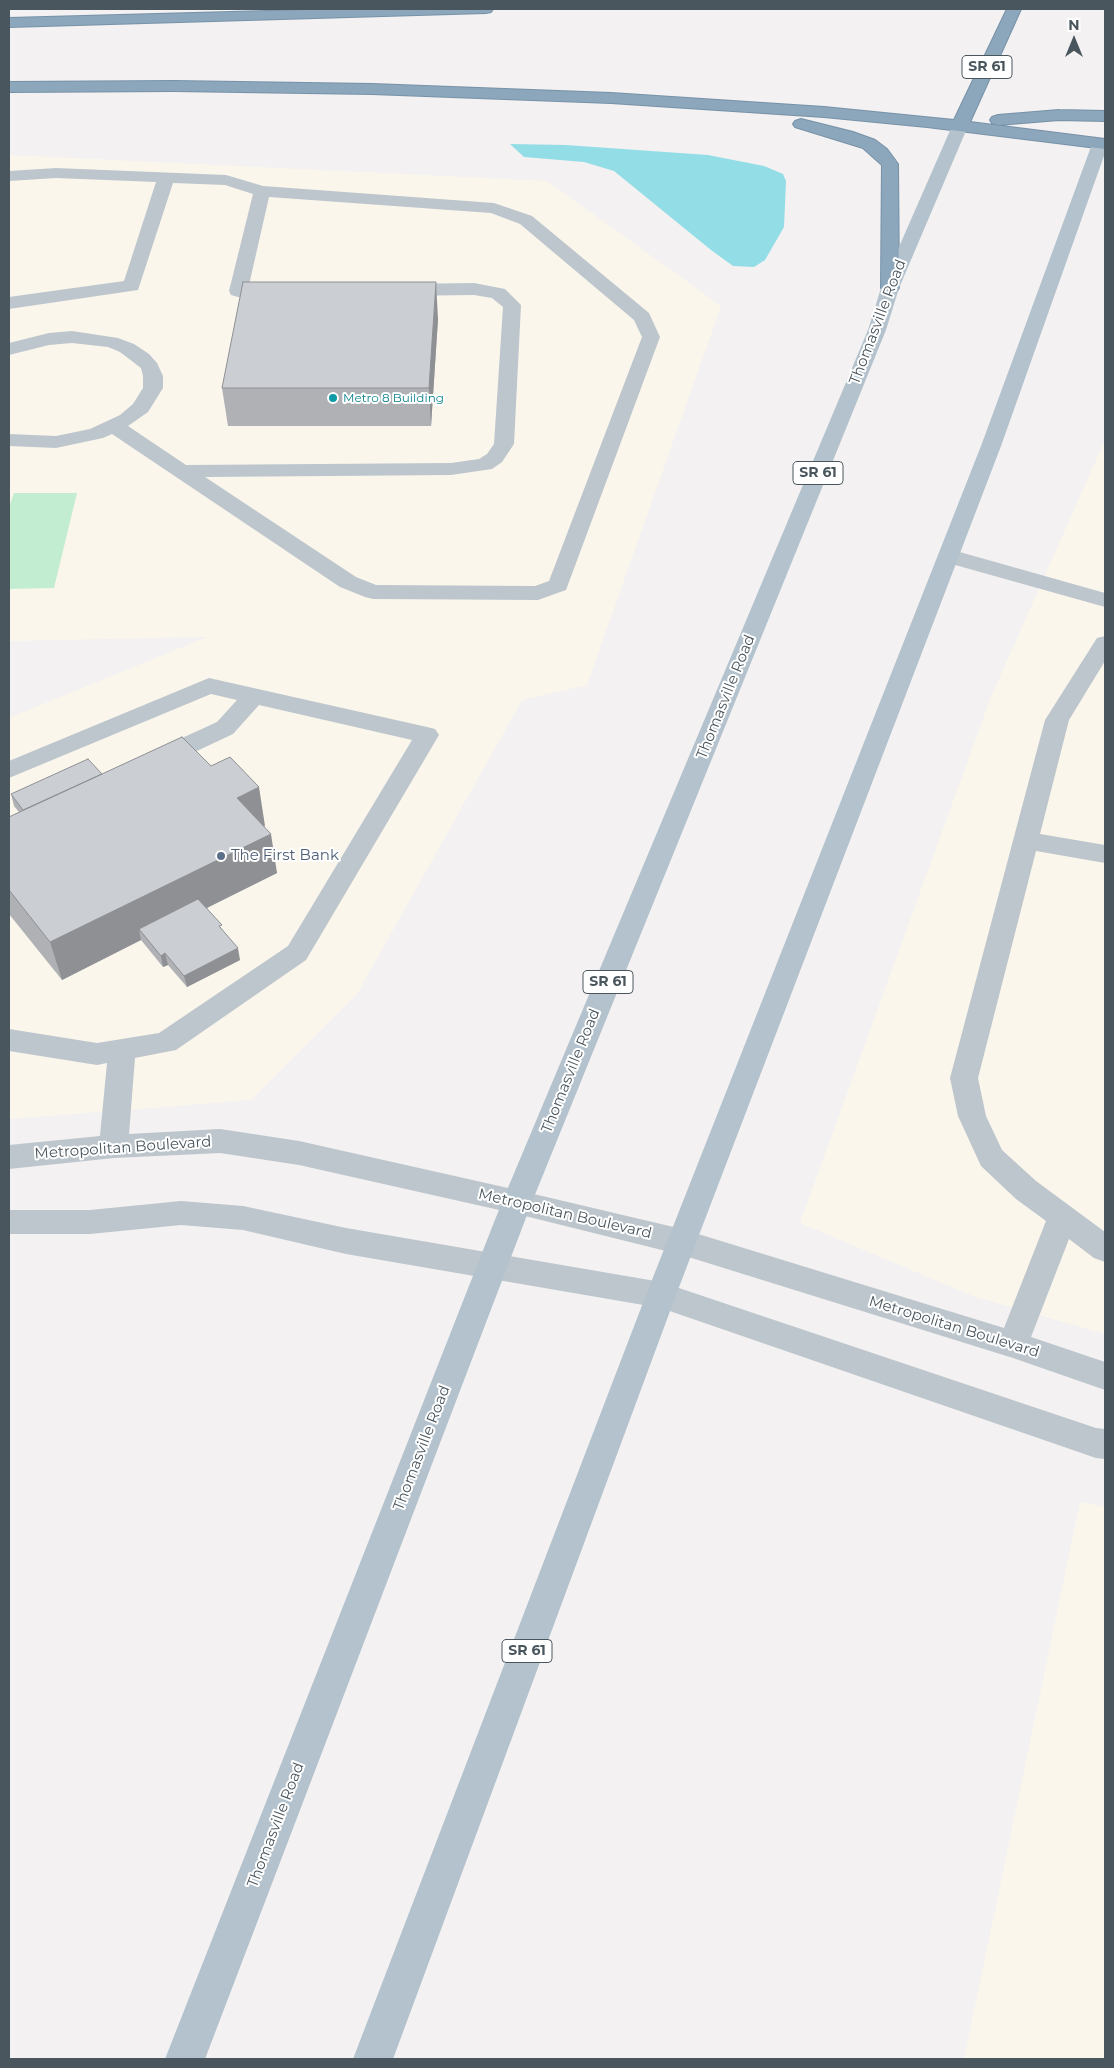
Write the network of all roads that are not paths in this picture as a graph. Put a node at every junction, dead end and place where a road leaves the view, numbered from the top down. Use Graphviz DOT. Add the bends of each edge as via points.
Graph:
graph roads {
  1 [pos="486,9"];
  2 [pos="1014,9"];
  3 [pos="9,23"];
  4 [pos="9,86"];
  5 [pos="719,105"];
  6 [pos="1105,116"];
  7 [pos="960,126"];
  8 [pos="1103,139"];
  9 [pos="9,176"];
  10 [pos="166,178"];
  11 [pos="262,191"];
  12 [pos="890,288"];
  13 [pos="291,290"];
  14 [pos="378,290"];
  15 [pos="9,303"];
  16 [pos="9,349"];
  17 [pos="114,426"];
  18 [pos="9,440"];
  19 [pos="181,471"];
  20 [pos="949,556"];
  21 [pos="1105,600"];
  22 [pos="1105,643"];
  23 [pos="254,696"];
  24 [pos="9,770"];
  25 [pos="135,770"];
  26 [pos="1026,841"];
  27 [pos="1105,854"];
  28 [pos="9,1040"];
  29 [pos="122,1049"];
  30 [pos="114,1146"];
  31 [pos="9,1157"];
  32 [pos="517,1202"];
  33 [pos="1062,1217"];
  34 [pos="9,1222"];
  35 [pos="682,1242"];
  36 [pos="1105,1249"];
  37 [pos="492,1266"];
  38 [pos="661,1295"];
  39 [pos="1013,1344"];
  40 [pos="1105,1376"];
  41 [pos="1105,1444"];
  42 [pos="185,2059"];
  43 [pos="373,2059"];
  1 -- 3 [label="highway"];
  2 -- 7 [label="highway, Thomasville Road / SR 61"];
  4 -- 5 [label="highway" via="382,89"];
  5 -- 7 [label="highway"];
  5 -- 12 [label="highway" via="847,136 869,144 881,153 890,164 891,172"];
  6 -- 7 [label="highway" via="1030,116"];
  7 -- 8 [label="highway"];
  7 -- 12 [label="main road, Thomasville Road / SR 61"];
  8 -- 20 [label="main road, SR 61"];
  9 -- 10 [label="street" via="56,173"];
  10 -- 11 [label="street" via="226,180"];
  10 -- 15 [label="street" via="132,286"];
  11 -- 13 [label="street" via="238,291"];
  11 -- 19 [label="street" via="494,208 526,220 642,317 651,337 558,585 538,593 373,592 348,582"];
  12 -- 32 [label="main road, Thomasville Road / SR 61" via="876,330"];
  14 -- 19 [label="street" via="474,289 498,293 512,305 504,444 495,458 485,465 451,469"];
  16 -- 17 [label="street" via="72,337 110,342 142,358 150,367 153,388 141,408"];
  17 -- 18 [label="street" via="64,441"];
  17 -- 19 [label="street"];
  20 -- 21 [label="street"];
  20 -- 35 [label="main road, SR 61"];
  22 -- 26 [label="street" via="1057,720"];
  23 -- 24 [label="street" via="209,686"];
  23 -- 25 [label="street" via="224,728"];
  23 -- 29 [label="street" via="427,735 297,953 166,1042"];
  26 -- 27 [label="street"];
  26 -- 33 [label="street" via="964,1078 972,1116 991,1158"];
  28 -- 29 [label="street" via="97,1054"];
  29 -- 30 [label="street"];
  30 -- 31 [label="street, Metropolitan Boulevard"];
  30 -- 32 [label="street, Metropolitan Boulevard" via="220,1141 299,1154"];
  32 -- 35 [label="street, Metropolitan Boulevard"];
  32 -- 37 [label="main road, Thomasville Road / SR 61"];
  33 -- 36 [label="street"];
  33 -- 39 [label="street"];
  34 -- 37 [label="street" via="90,1222 181,1213 243,1218 346,1241"];
  35 -- 38 [label="main road, SR 61"];
  35 -- 39 [label="street, Metropolitan Boulevard"];
  37 -- 38 [label="street"];
  37 -- 42 [label="main road, Thomasville Road / SR 61"];
  38 -- 41 [label="street"];
  38 -- 43 [label="main road, SR 61"];
  39 -- 40 [label="street, Metropolitan Boulevard"];
}
